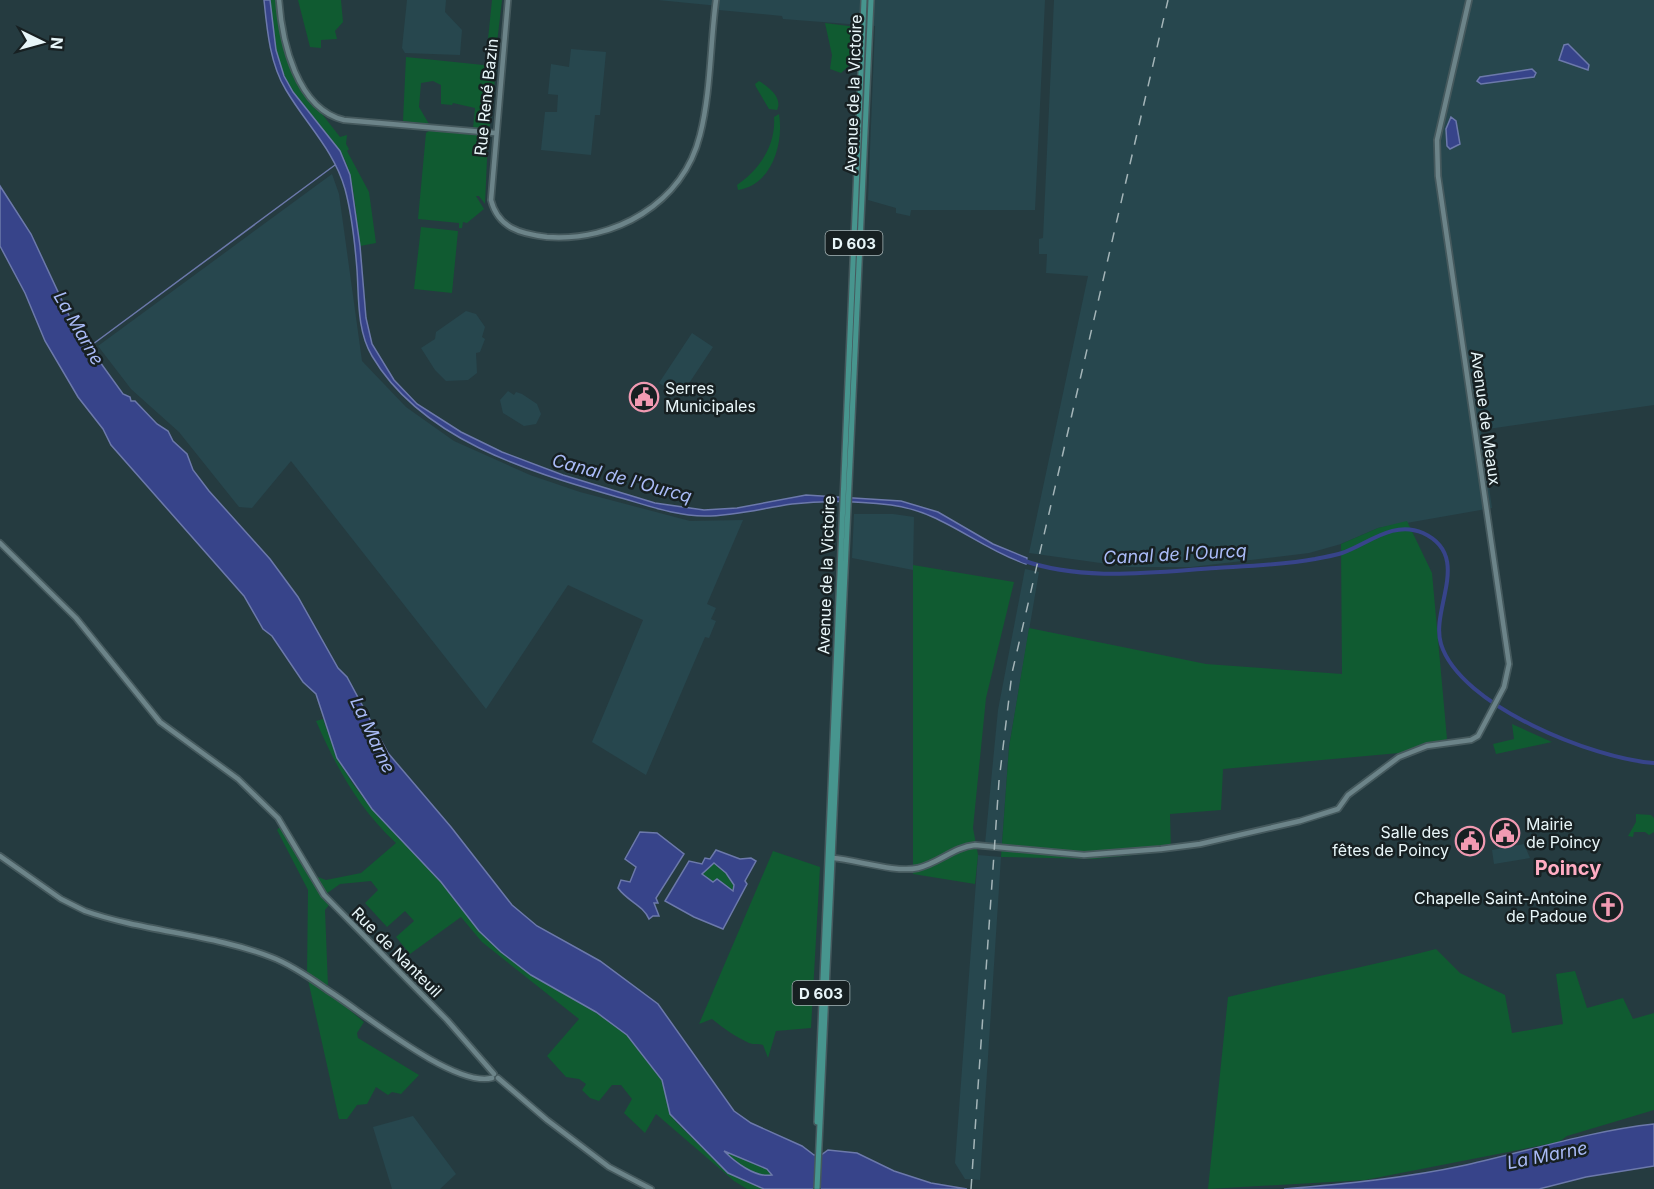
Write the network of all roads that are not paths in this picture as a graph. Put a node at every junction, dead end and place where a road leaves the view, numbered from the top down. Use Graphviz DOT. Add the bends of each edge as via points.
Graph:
graph roads {
  1 [pos="279,0"];
  2 [pos="508,0"];
  3 [pos="716,0"];
  4 [pos="864,0"];
  5 [pos="871,0"];
  6 [pos="1469,0"];
  7 [pos="495,133"];
  8 [pos="846,495"];
  9 [pos="845,506"];
  10 [pos="0,543"];
  11 [pos="828,825"];
  12 [pos="0,856"];
  13 [pos="833,858"];
  14 [pos="826,867"];
  15 [pos="495,1077"];
  16 [pos="817,1151"];
  17 [pos="651,1189"];
  18 [pos="816,1189"];
  1 -- 7 [label="street" via="283,32 297,75 314,102 329,114 344,120"];
  2 -- 7 [label="street, Rue René Bazin"];
  3 -- 7 [label="street, Rue René Bazin" via="700,135 691,160 671,190 639,216 608,231 572,237 524,234 509,227 498,218 490,196"];
  4 -- 8 [label="main road, Avenue de la Victoire / D 603"];
  5 -- 8 [label="main road, Avenue de la Victoire / D 603"];
  6 -- 13 [label="street, Avenue de Meaux" via="1437,140 1438,176 1509,664 1478,736 1412,750 1348,795 1338,809 1200,844 1084,855 966,846 933,864 911,868"];
  8 -- 9 [label="main road, Avenue de la Victoire / D 603"];
  9 -- 11 [label="main road, Avenue de la Victoire / D 603"];
  9 -- 13 [label="main road, Avenue de la Victoire / D 603"];
  10 -- 15 [label="street, Rue de Nanteuil" via="76,618 160,722 238,779 278,818 324,895 447,1020"];
  11 -- 13 [label="street" via="829,854"];
  11 -- 14 [label="main road, Avenue de la Victoire / D 603"];
  12 -- 15 [label="street" via="85,911 273,958 440,1063 459,1073"];
  13 -- 14 [label="street"];
  13 -- 16 [label="main road, Avenue de la Victoire / D 603"];
  14 -- 16 [label="main road, Avenue de la Victoire / D 603"];
  15 -- 17 [label="street, Rue de Nanteuil" via="609,1167"];
  16 -- 18 [label="main road, D 603"];
}
